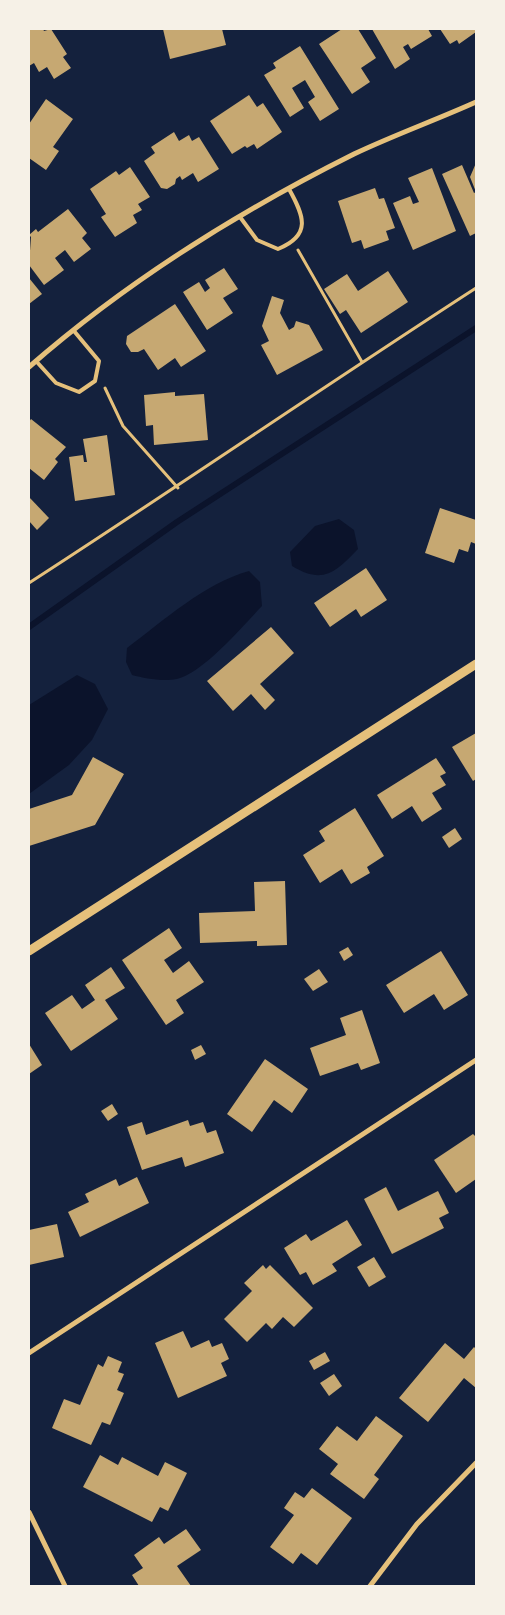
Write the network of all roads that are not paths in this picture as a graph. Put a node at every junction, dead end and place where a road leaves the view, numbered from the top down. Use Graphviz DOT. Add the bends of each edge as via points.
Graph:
graph roads {
  1 [pos="476,102"];
  2 [pos="289,189"];
  3 [pos="240,217"];
  4 [pos="74,332"];
  5 [pos="36,361"];
  6 [pos="29,367"];
  7 [pos="476,664"];
  8 [pos="29,951"];
  9 [pos="476,1060"];
  10 [pos="29,1353"];
  11 [pos="476,1463"];
  12 [pos="29,1512"];
  13 [pos="65,1586"];
  14 [pos="370,1586"];
  1 -- 2 [label="street" via="356,154"];
  2 -- 3 [label="street"];
  2 -- 3 [label="lane" via="301,209 301,231 294,242 278,249 257,240"];
  3 -- 4 [label="street" via="130,288"];
  4 -- 5 [label="street"];
  4 -- 5 [label="lane" via="99,361 95,381 79,392 56,383"];
  5 -- 6 [label="street"];
  7 -- 8 [label="street"];
  9 -- 10 [label="street"];
  11 -- 14 [label="street" via="418,1524"];
  12 -- 13 [label="street"];
}
